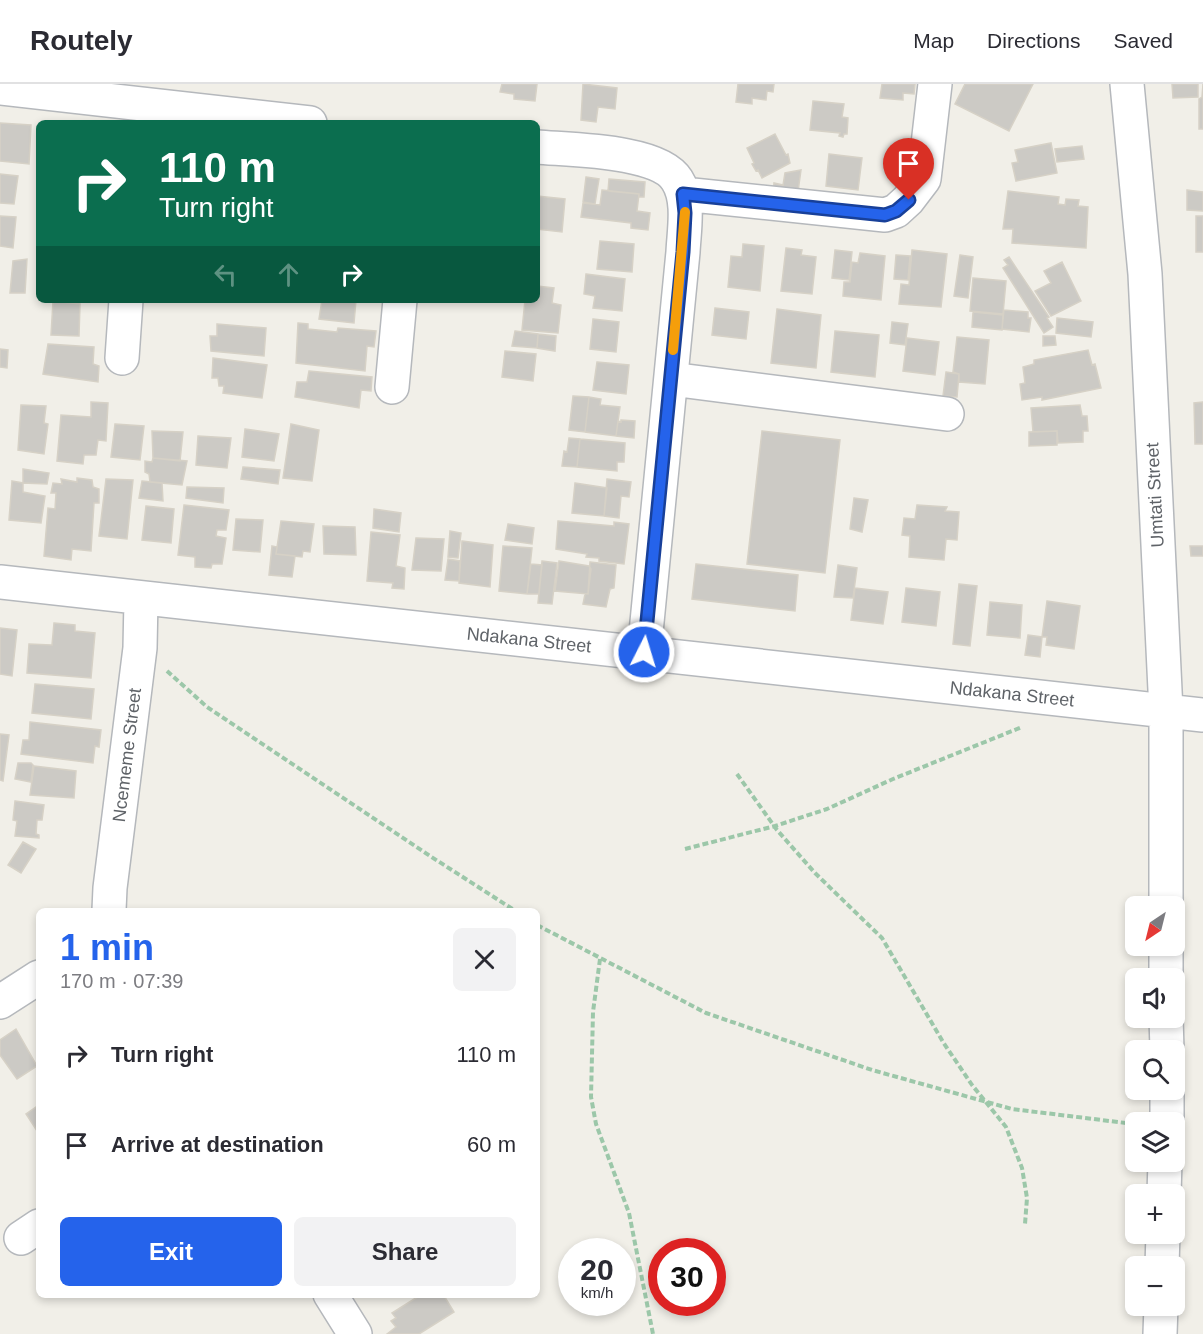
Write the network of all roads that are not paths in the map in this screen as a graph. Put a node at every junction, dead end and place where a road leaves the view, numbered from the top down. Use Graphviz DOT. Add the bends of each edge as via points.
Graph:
graph roads {
  1 [pos="935,84"];
  2 [pos="1127,84"];
  3 [pos="0,87"];
  4 [pos="139,113"];
  5 [pos="259,120"];
  6 [pos="540,147"];
  7 [pos="683,194"];
  8 [pos="126,303"];
  9 [pos="400,303"];
  10 [pos="122,358"];
  11 [pos="670,380"];
  12 [pos="392,387"];
  13 [pos="946,414"];
  14 [pos="0,582"];
  15 [pos="141,599"];
  16 [pos="644,652"];
  17 [pos="1166,711"];
  18 [pos="1203,715"];
  19 [pos="1166,896"];
  20 [pos="109,908"];
  21 [pos="36,979"];
  22 [pos="0,1002"];
  23 [pos="332,1298"];
  24 [pos="1161,1316"];
  25 [pos="355,1334"];
  26 [pos="1160,1334"];
  1 -- 7 [label="street" via="924,179 896,211 885,215"];
  2 -- 17 [label="street, Umtati Street" via="1144,274"];
  3 -- 4 [label="street"];
  4 -- 5 [label="street"];
  6 -- 7 [label="street" via="654,163 677,179"];
  7 -- 11 [label="street" via="683,252"];
  8 -- 10 [label="street"];
  9 -- 12 [label="street"];
  11 -- 13 [label="street"];
  11 -- 16 [label="street"];
  14 -- 15 [label="street, Ndakana Street"];
  15 -- 16 [label="street, Ndakana Street"];
  15 -- 20 [label="street, Ncememe Street" via="140,648"];
  16 -- 17 [label="street, Ndakana Street"];
  17 -- 18 [label="street, Ndakana Street"];
  17 -- 19 [label="street, Umtati Street"];
  21 -- 22 [label="street"];
  23 -- 25 [label="street"];
  24 -- 26 [label="street"];
}
